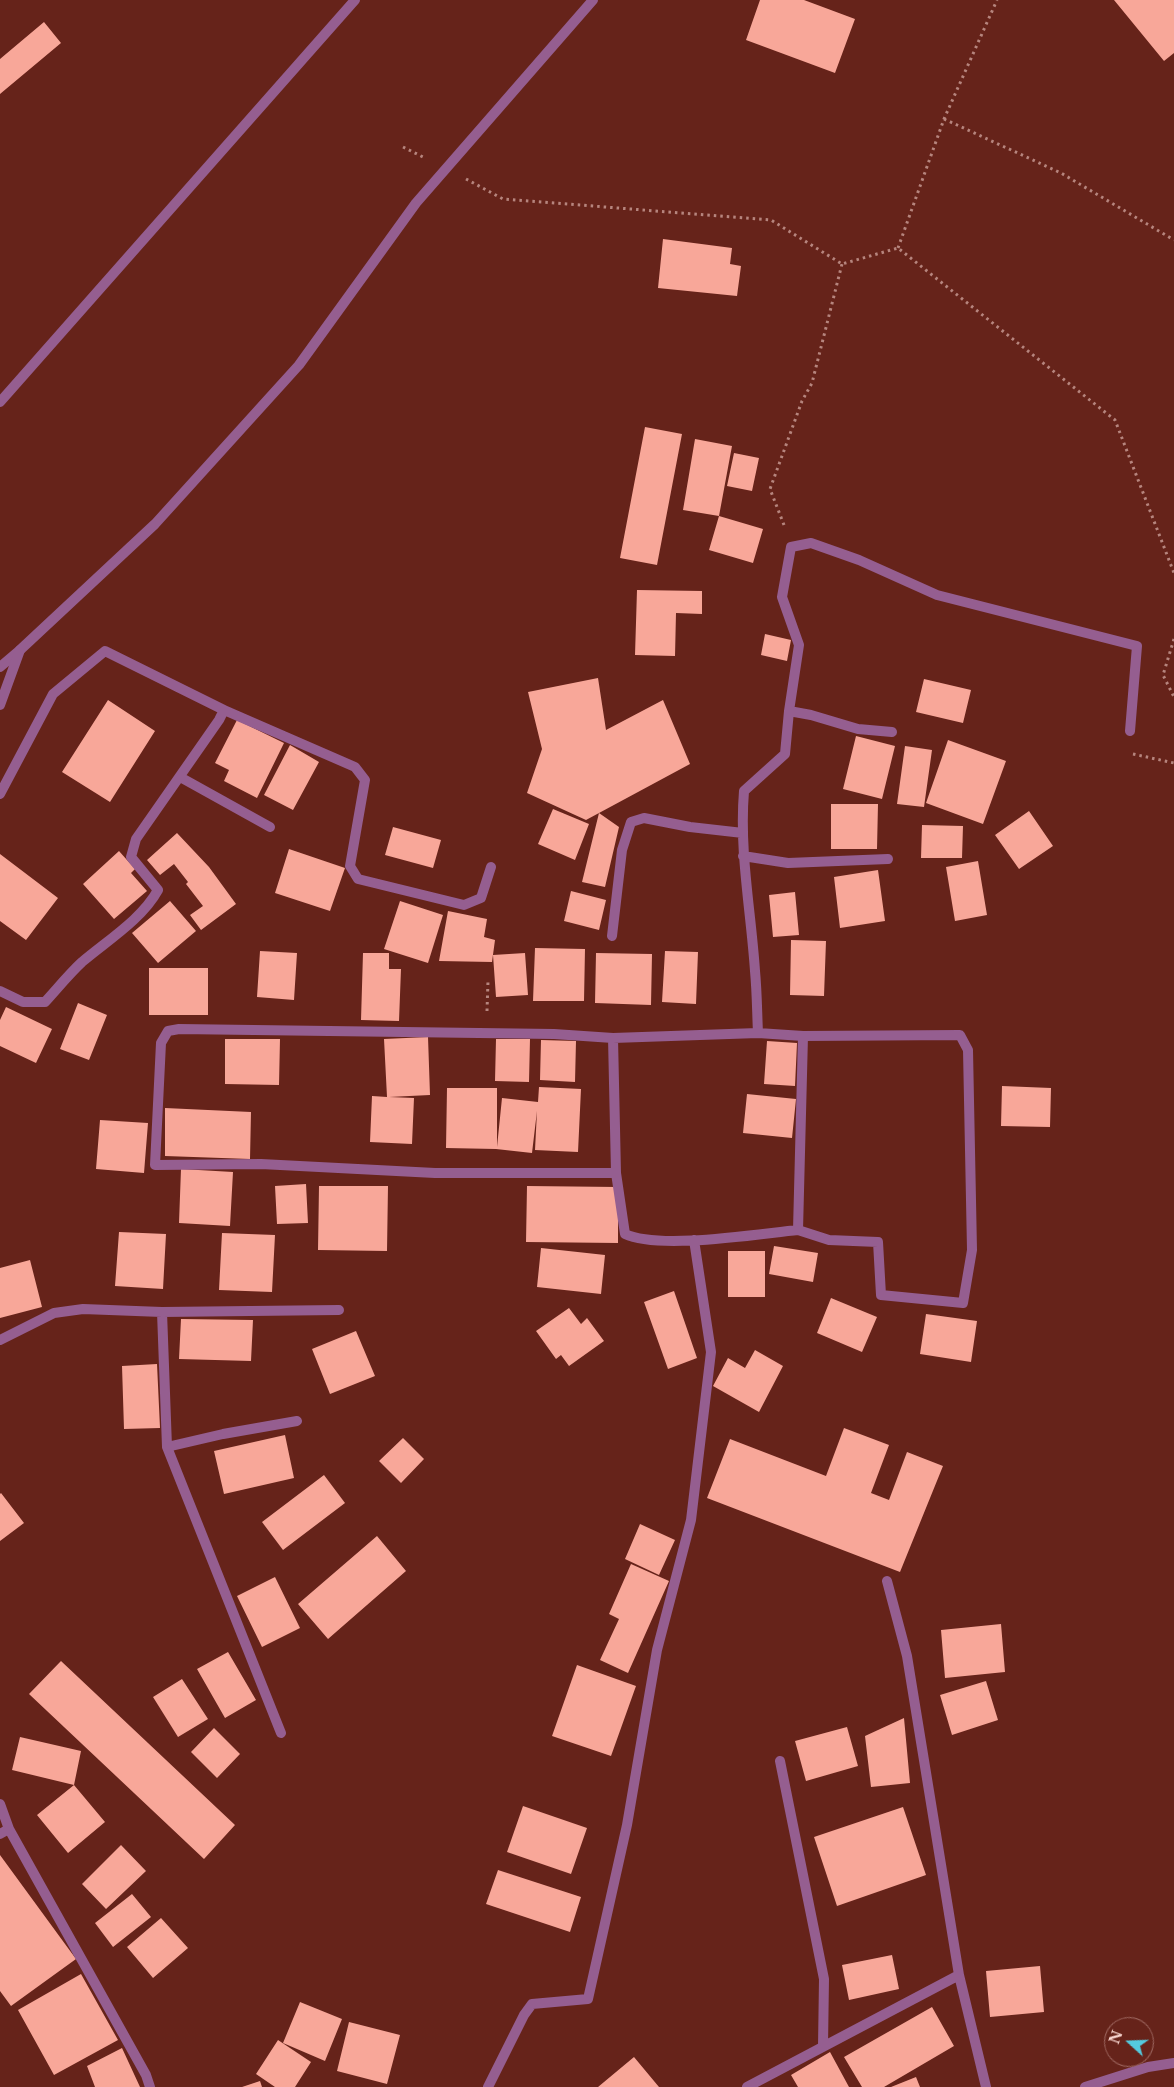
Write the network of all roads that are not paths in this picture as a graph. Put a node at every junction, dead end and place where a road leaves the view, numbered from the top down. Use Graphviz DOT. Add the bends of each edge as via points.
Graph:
graph roads {
  1 [pos="355,0"];
  2 [pos="593,0"];
  3 [pos="0,402"];
  4 [pos="20,650"];
  5 [pos="0,667"];
  6 [pos="0,705"];
  7 [pos="224,710"];
  8 [pos="789,711"];
  9 [pos="1130,731"];
  10 [pos="892,732"];
  11 [pos="180,777"];
  12 [pos="0,794"];
  13 [pos="270,827"];
  14 [pos="742,833"];
  15 [pos="743,856"];
  16 [pos="888,860"];
  17 [pos="492,866"];
  18 [pos="612,936"];
  19 [pos="0,991"];
  20 [pos="758,1033"];
  21 [pos="803,1036"];
  22 [pos="613,1038"];
  23 [pos="616,1173"];
  24 [pos="798,1230"];
  25 [pos="694,1240"];
  26 [pos="339,1310"];
  27 [pos="162,1312"];
  28 [pos="0,1340"];
  29 [pos="297,1420"];
  30 [pos="168,1448"];
  31 [pos="886,1581"];
  32 [pos="281,1733"];
  33 [pos="780,1761"];
  34 [pos="0,1804"];
  35 [pos="4,1832"];
  36 [pos="959,1975"];
  37 [pos="823,2046"];
  38 [pos="1174,2063"];
  39 [pos="150,2087"];
  40 [pos="488,2087"];
  41 [pos="747,2087"];
  42 [pos="986,2087"];
  43 [pos="1085,2087"];
  1 -- 3 [label="street"];
  2 -- 4 [label="street" via="416,203 299,365 154,524"];
  4 -- 5 [label="street"];
  4 -- 6 [label="street"];
  7 -- 11 [label="street"];
  7 -- 12 [label="street" via="105,651 53,694"];
  7 -- 17 [label="street" via="355,767 365,780 350,866 358,879 464,905 481,898"];
  8 -- 9 [label="street" via="799,645 782,597 792,547 811,543 859,560 937,595 1137,646"];
  8 -- 10 [label="street" via="858,729"];
  8 -- 14 [label="street" via="785,754 744,791"];
  11 -- 13 [label="street"];
  11 -- 19 [label="street" via="136,839 131,857 158,890 153,899 80,964 45,1002 23,1002"];
  14 -- 15 [label="street"];
  14 -- 18 [label="street" via="644,818 631,822 622,850"];
  15 -- 16 [label="street" via="788,863"];
  15 -- 20 [label="street"];
  20 -- 21 [label="street"];
  20 -- 22 [label="street"];
  21 -- 24 [label="street"];
  21 -- 24 [label="street" via="960,1035 968,1050 972,1250 963,1303 881,1295 878,1242 829,1240"];
  22 -- 23 [label="street"];
  22 -- 23 [label="street" via="554,1034 179,1029 168,1032 161,1043 155,1165 260,1164 436,1173"];
  23 -- 25 [label="street" via="625,1234 637,1240"];
  24 -- 25 [label="street"];
  25 -- 40 [label="street" via="711,1352 692,1520 657,1650 627,1825 588,1999 532,2004"];
  26 -- 27 [label="street"];
  27 -- 28 [label="street" via="83,1309 54,1313"];
  27 -- 30 [label="street"];
  29 -- 30 [label="street"];
  30 -- 32 [label="street"];
  31 -- 36 [label="street" via="906,1656"];
  33 -- 37 [label="street" via="824,1979"];
  34 -- 35 [label="street"];
  35 -- 39 [label="street"];
  36 -- 37 [label="street"];
  36 -- 42 [label="street"];
  37 -- 41 [label="street"];
  38 -- 43 [label="street" via="1148,2067"];
}
